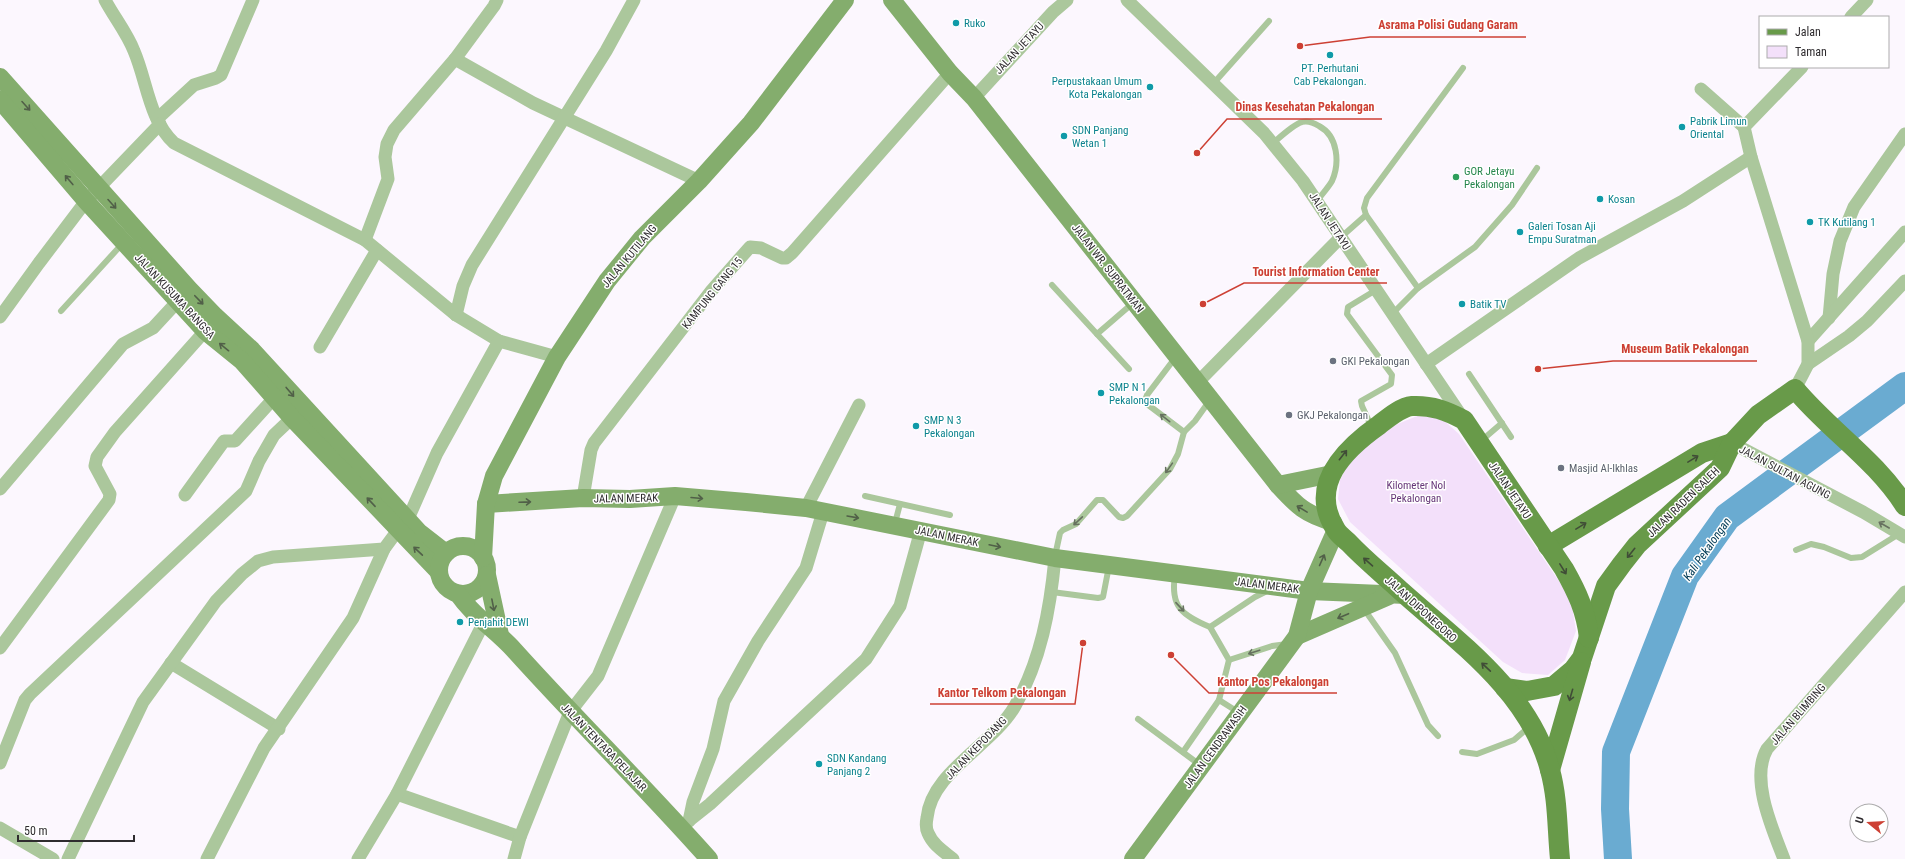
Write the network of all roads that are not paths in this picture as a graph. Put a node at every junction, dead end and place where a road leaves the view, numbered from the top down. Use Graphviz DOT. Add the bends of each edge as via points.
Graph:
graph roads {
  1 [pos="105,0"];
  2 [pos="253,0"];
  3 [pos="497,0"];
  4 [pos="633,0"];
  5 [pos="845,0"];
  6 [pos="893,0"];
  7 [pos="1067,0"];
  8 [pos="1127,0"];
  9 [pos="1867,0"];
  10 [pos="1852,16"];
  11 [pos="1269,21"];
  12 [pos="455,59"];
  13 [pos="1463,68"];
  14 [pos="1801,68"];
  15 [pos="950,73"];
  16 [pos="0,77"];
  17 [pos="1214,84"];
  18 [pos="1701,89"];
  19 [pos="974,98"];
  20 [pos="0,100"];
  21 [pos="564,118"];
  22 [pos="159,122"];
  23 [pos="1744,127"];
  24 [pos="36,128"];
  25 [pos="1905,134"];
  26 [pos="1272,144"];
  27 [pos="1751,157"];
  28 [pos="1537,168"];
  29 [pos="699,181"];
  30 [pos="92,194"];
  31 [pos="1317,201"];
  32 [pos="1366,215"];
  33 [pos="1905,232"];
  34 [pos="130,236"];
  35 [pos="1340,238"];
  36 [pos="365,240"];
  37 [pos="376,250"];
  38 [pos="1905,281"];
  39 [pos="1052,285"];
  40 [pos="1418,288"];
  41 [pos="1376,290"];
  42 [pos="178,302"];
  43 [pos="1135,302"];
  44 [pos="61,311"];
  45 [pos="1392,314"];
  46 [pos="456,315"];
  47 [pos="0,317"];
  48 [pos="1828,318"];
  49 [pos="205,331"];
  50 [pos="1097,334"];
  51 [pos="500,341"];
  52 [pos="1808,341"];
  53 [pos="320,347"];
  54 [pos="247,355"];
  55 [pos="1177,355"];
  56 [pos="557,357"];
  57 [pos="1426,364"];
  58 [pos="1808,364"];
  59 [pos="1129,369"];
  60 [pos="1469,374"];
  61 [pos="1198,382"];
  62 [pos="275,397"];
  63 [pos="1801,397"];
  64 [pos="1211,399"];
  65 [pos="859,405"];
  66 [pos="292,418"];
  67 [pos="1464,420"];
  68 [pos="1502,423"];
  69 [pos="1372,429"];
  70 [pos="1184,432"];
  71 [pos="1511,437"];
  72 [pos="1479,443"];
  73 [pos="1732,443"];
  74 [pos="350,469"];
  75 [pos="1332,474"];
  76 [pos="1278,485"];
  77 [pos="0,489"];
  78 [pos="185,495"];
  79 [pos="675,496"];
  80 [pos="865,496"];
  81 [pos="583,498"];
  82 [pos="900,504"];
  83 [pos="1905,506"];
  84 [pos="486,509"];
  85 [pos="815,510"];
  86 [pos="950,515"];
  87 [pos="894,525"];
  88 [pos="1334,526"];
  89 [pos="408,527"];
  90 [pos="920,530"];
  91 [pos="1903,533"];
  92 [pos="1548,546"];
  93 [pos="468,547"];
  94 [pos="384,548"];
  95 [pos="1796,550"];
  96 [pos="446,553"];
  97 [pos="1055,558"];
  98 [pos="1109,564"];
  99 [pos="485,566"];
  100 [pos="439,572"];
  101 [pos="1175,573"];
  102 [pos="1277,586"];
  103 [pos="1309,590"];
  104 [pos="1052,592"];
  105 [pos="1905,592"];
  106 [pos="458,594"];
  107 [pos="1399,595"];
  108 [pos="1363,608"];
  109 [pos="484,622"];
  110 [pos="1210,627"];
  111 [pos="500,635"];
  112 [pos="1589,638"];
  113 [pos="1295,639"];
  114 [pos="0,648"];
  115 [pos="1582,658"];
  116 [pos="1229,660"];
  117 [pos="171,663"];
  118 [pos="1505,688"];
  119 [pos="1219,700"];
  120 [pos="570,712"];
  121 [pos="1240,713"];
  122 [pos="1138,719"];
  123 [pos="1531,724"];
  124 [pos="279,729"];
  125 [pos="1438,736"];
  126 [pos="1182,752"];
  127 [pos="1462,752"];
  128 [pos="0,763"];
  129 [pos="1201,766"];
  130 [pos="1550,770"];
  131 [pos="397,794"];
  132 [pos="685,824"];
  133 [pos="0,828"];
  134 [pos="520,837"];
  135 [pos="53,859"];
  136 [pos="68,859"];
  137 [pos="207,859"];
  138 [pos="358,859"];
  139 [pos="514,859"];
  140 [pos="709,859"];
  141 [pos="953,859"];
  142 [pos="1133,859"];
  143 [pos="1560,859"];
  144 [pos="1784,859"];
  1 -- 22 [label="street" via="134,50"];
  2 -- 22 [label="street" via="221,75 194,85"];
  3 -- 12 [label="street"];
  4 -- 21 [label="street" via="606,51"];
  5 -- 29 [label="street, JALAN KUTILANG" via="751,124"];
  6 -- 15 [label="street, JALAN WR. SUPRATMAN"];
  7 -- 19 [label="street, JALAN JETAYU"];
  8 -- 17 [label="street, JALAN JETAYU"];
  9 -- 10 [label="street"];
  11 -- 17 [label="lane"];
  12 -- 21 [label="street"];
  12 -- 36 [label="street" via="394,130 387,144 385,157 388,179"];
  13 -- 32 [label="lane" via="1367,198 1364,208"];
  14 -- 23 [label="street"];
  15 -- 19 [label="street, JALAN WR. SUPRATMAN"];
  15 -- 81 [label="street, KAMPUNG GANG 15" via="792,253 782,258 761,248 750,247 712,290 594,443"];
  16 -- 24 [label="street, JALAN KUSUMA BANGSA, one-way"];
  17 -- 26 [label="street, JALAN JETAYU"];
  18 -- 23 [label="street"];
  19 -- 43 [label="street, JALAN WR. SUPRATMAN"];
  20 -- 24 [label="street, JALAN KUSUMA BANGSA"];
  21 -- 29 [label="street"];
  21 -- 46 [label="street" via="472,265 463,286"];
  22 -- 30 [label="street"];
  22 -- 36 [label="street" via="165,134 174,143"];
  23 -- 27 [label="street"];
  24 -- 30 [label="street, JALAN KUSUMA BANGSA"];
  25 -- 48 [label="street" via="1854,207 1839,248"];
  26 -- 31 [label="street, JALAN JETAYU"];
  26 -- 31 [label="lane" via="1301,122 1312,122 1331,135 1336,147 1332,180"];
  27 -- 52 [label="street"];
  27 -- 57 [label="street" via="1683,201 1579,258"];
  28 -- 40 [label="lane" via="1512,204 1475,247"];
  29 -- 56 [label="street, JALAN KUTILANG" via="627,256 607,281"];
  30 -- 34 [label="street, JALAN KUSUMA BANGSA"];
  30 -- 47 [label="street"];
  31 -- 35 [label="street, JALAN JETAYU"];
  32 -- 35 [label="lane"];
  32 -- 40 [label="lane"];
  33 -- 48 [label="street"];
  34 -- 42 [label="street, JALAN KUSUMA BANGSA"];
  34 -- 44 [label="lane"];
  34 -- 54 [label="street, JALAN KUSUMA BANGSA, one-way" via="215,316"];
  35 -- 41 [label="street, JALAN JETAYU"];
  35 -- 61 [label="street"];
  36 -- 37 [label="street"];
  37 -- 46 [label="street"];
  37 -- 53 [label="street"];
  38 -- 58 [label="street" via="1867,321"];
  39 -- 50 [label="lane"];
  40 -- 45 [label="lane"];
  41 -- 45 [label="street, JALAN JETAYU"];
  41 -- 69 [label="lane" via="1346,310 1392,375 1391,384 1361,401"];
  42 -- 49 [label="street, JALAN KUSUMA BANGSA"];
  42 -- 77 [label="street" via="154,328 123,344"];
  43 -- 50 [label="lane"];
  43 -- 55 [label="street, JALAN WR. SUPRATMAN"];
  45 -- 57 [label="street, JALAN JETAYU"];
  46 -- 51 [label="street"];
  48 -- 52 [label="street"];
  54 -- 49 [label="street, JALAN KUSUMA BANGSA, one-way"];
  49 -- 114 [label="street" via="115,432 97,457 95,466 110,494 109,500"];
  50 -- 59 [label="lane"];
  51 -- 56 [label="street"];
  51 -- 89 [label="street" via="438,452"];
  52 -- 58 [label="street"];
  54 -- 62 [label="street, JALAN KUSUMA BANGSA"];
  54 -- 74 [label="street, JALAN KUSUMA BANGSA, one-way"];
  55 -- 61 [label="street, JALAN WR. SUPRATMAN"];
  70 -- 55 [label="lane, one-way" via="1145,400"];
  56 -- 84 [label="street, JALAN KUTILANG" via="494,476"];
  57 -- 67 [label="street, JALAN JETAYU"];
  58 -- 63 [label="street"];
  60 -- 68 [label="lane"];
  61 -- 64 [label="street, JALAN WR. SUPRATMAN"];
  62 -- 66 [label="street, JALAN KUSUMA BANGSA"];
  62 -- 78 [label="street" via="235,441 224,442"];
  63 -- 73 [label="main road, JALAN SULTAN AGUNG" via="1758,415"];
  63 -- 83 [label="main road" via="1883,477"];
  64 -- 70 [label="lane"];
  64 -- 76 [label="street, JALAN WR. SUPRATMAN"];
  65 -- 85 [label="street"];
  66 -- 74 [label="street, JALAN KUSUMA BANGSA"];
  66 -- 128 [label="street" via="274,435 246,491 30,694 25,700"];
  67 -- 69 [label="main road" via="1448,411 1433,407 1410,406"];
  67 -- 72 [label="main road, JALAN JETAYU"];
  68 -- 71 [label="lane"];
  68 -- 72 [label="lane"];
  75 -- 69 [label="main road, one-way" via="1344,454"];
  70 -- 97 [label="lane, one-way" via="1178,454 1170,469 1127,516 1119,517 1103,500 1097,500 1076,524 1060,534"];
  72 -- 92 [label="main road, JALAN JETAYU"];
  91 -- 73 [label="street, JALAN SULTAN AGUNG, one-way"];
  92 -- 73 [label="main road, JALAN RADEN SALEH, one-way" via="1702,453"];
  73 -- 112 [label="main road, JALAN RADEN SALEH, one-way" via="1720,468 1637,545 1622,564 1606,586"];
  74 -- 89 [label="street, JALAN KUSUMA BANGSA"];
  75 -- 76 [label="street"];
  75 -- 88 [label="main road" via="1325,493"];
  88 -- 76 [label="street, JALAN WR. SUPRATMAN, one-way" via="1296,505"];
  79 -- 81 [label="street, JALAN MERAK" via="630,499"];
  79 -- 85 [label="street, JALAN MERAK, one-way"];
  79 -- 120 [label="street" via="598,676"];
  80 -- 82 [label="lane"];
  84 -- 81 [label="street, JALAN MERAK, one-way"];
  82 -- 86 [label="lane"];
  82 -- 87 [label="lane"];
  84 -- 93 [label="street, JALAN KUTILANG"];
  84 -- 99 [label="street"];
  85 -- 87 [label="street, JALAN MERAK, one-way"];
  85 -- 132 [label="street" via="806,568 758,641 724,701 713,749"];
  87 -- 90 [label="street, JALAN MERAK"];
  103 -- 88 [label="street, JALAN CENDRAWASIH, one-way"];
  107 -- 88 [label="main road, JALAN DIPONEGORO, one-way"];
  89 -- 94 [label="street"];
  89 -- 96 [label="street"];
  100 -- 89 [label="street, JALAN KUSUMA BANGSA, one-way"];
  90 -- 97 [label="street, JALAN MERAK, one-way"];
  90 -- 132 [label="street" via="900,606 866,660"];
  91 -- 95 [label="lane" via="1862,557 1851,558 1811,544"];
  92 -- 112 [label="main road, JALAN JETAYU, one-way" via="1579,595"];
  93 -- 96 [label="street" via="460,546"];
  93 -- 99 [label="street" via="475,550"];
  94 -- 117 [label="street" via="273,557 258,561 216,600"];
  94 -- 124 [label="street" via="353,618"];
  96 -- 100 [label="street"];
  97 -- 98 [label="street, JALAN MERAK"];
  97 -- 104 [label="street, JALAN KEPODANG"];
  98 -- 101 [label="street, JALAN MERAK"];
  98 -- 104 [label="lane" via="1103,597"];
  99 -- 106 [label="street" via="484,582 474,592"];
  99 -- 111 [label="street, one-way"];
  100 -- 106 [label="street" via="445,586"];
  101 -- 102 [label="street, JALAN MERAK"];
  101 -- 110 [label="lane, one-way" via="1174,602 1197,622"];
  102 -- 103 [label="street, JALAN MERAK"];
  102 -- 110 [label="lane" via="1255,597"];
  103 -- 107 [label="street, JALAN MERAK"];
  103 -- 113 [label="street, JALAN CENDRAWASIH"];
  104 -- 141 [label="street, JALAN KEPODANG" via="1040,648 1014,707 990,735 946,777 928,807 927,832 935,845"];
  105 -- 144 [label="street, JALAN BLIMBING" via="1772,743 1762,758 1760,779 1771,827"];
  106 -- 109 [label="street, JALAN TENTARA PELAJAR"];
  107 -- 108 [label="street"];
  118 -- 107 [label="main road, JALAN DIPONEGORO, one-way" via="1482,662"];
  108 -- 113 [label="street, one-way"];
  108 -- 125 [label="lane" via="1395,653 1428,726"];
  109 -- 111 [label="street, JALAN TENTARA PELAJAR"];
  109 -- 131 [label="street"];
  110 -- 116 [label="lane"];
  111 -- 120 [label="street, JALAN TENTARA PELAJAR"];
  112 -- 115 [label="main road"];
  113 -- 116 [label="lane, one-way"];
  113 -- 121 [label="street, JALAN CENDRAWASIH"];
  115 -- 118 [label="main road" via="1554,686 1527,691"];
  115 -- 130 [label="main road, one-way"];
  116 -- 119 [label="lane"];
  117 -- 124 [label="street"];
  117 -- 136 [label="street" via="143,702"];
  118 -- 123 [label="main road, JALAN DIPONEGORO"];
  119 -- 121 [label="lane"];
  119 -- 126 [label="lane"];
  120 -- 132 [label="street, JALAN TENTARA PELAJAR"];
  120 -- 134 [label="street"];
  121 -- 129 [label="street, JALAN CENDRAWASIH"];
  122 -- 126 [label="lane"];
  123 -- 127 [label="lane" via="1514,740 1477,754"];
  123 -- 130 [label="main road, JALAN DIPONEGORO" via="1539,738"];
  124 -- 137 [label="street" via="264,748"];
  126 -- 129 [label="lane"];
  129 -- 142 [label="street, JALAN CENDRAWASIH"];
  130 -- 143 [label="main road, JALAN DIPONEGORO" via="1558,820"];
  131 -- 134 [label="street"];
  131 -- 138 [label="street"];
  132 -- 140 [label="street, JALAN TENTARA PELAJAR"];
  133 -- 135 [label="street"];
  134 -- 139 [label="street"];
}
